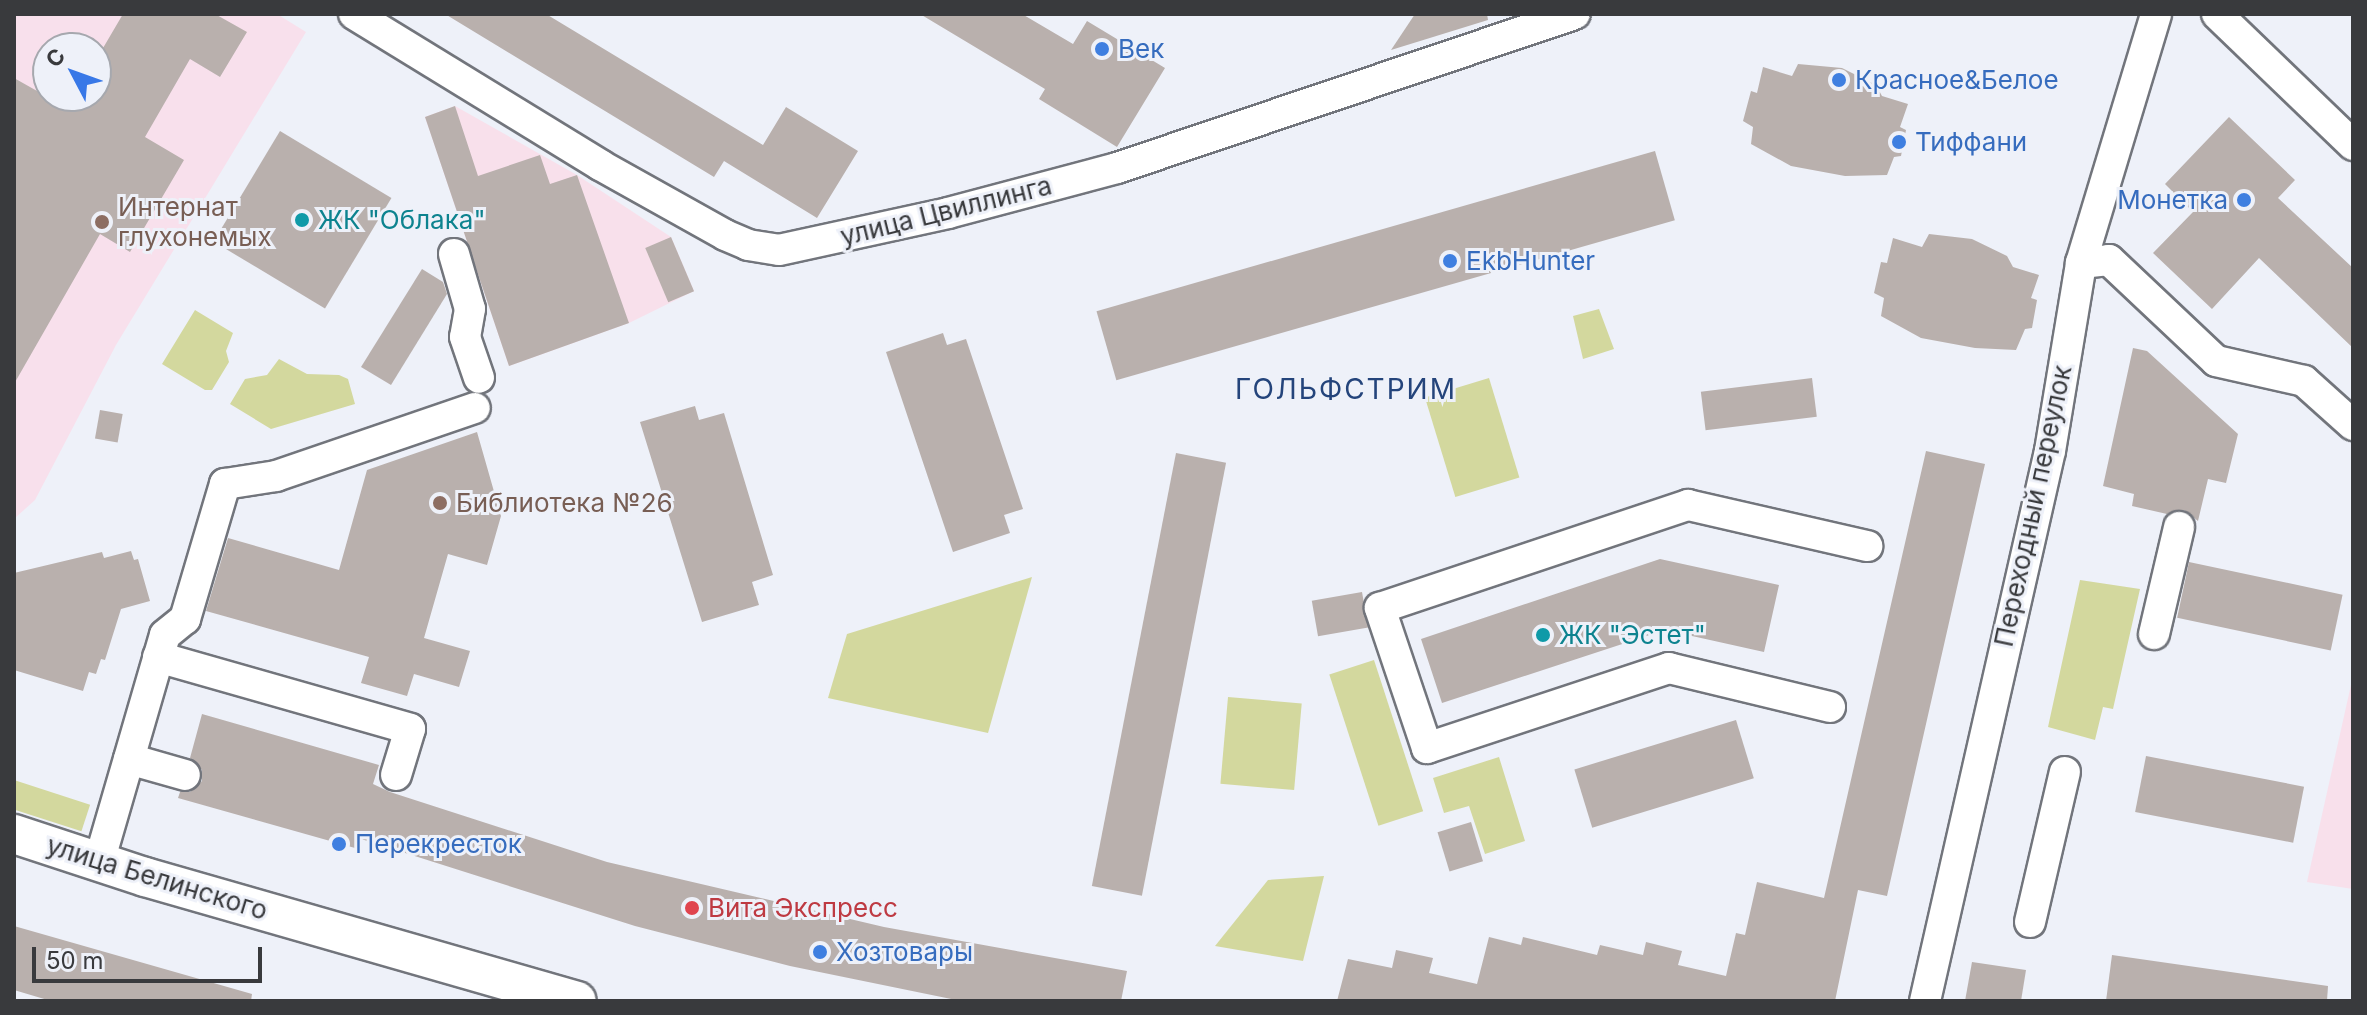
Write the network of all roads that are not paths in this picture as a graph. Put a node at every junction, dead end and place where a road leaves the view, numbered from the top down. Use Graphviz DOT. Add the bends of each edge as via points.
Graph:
graph roads {
  1 [pos="354,14"];
  2 [pos="1575,14"];
  3 [pos="2156,14"];
  4 [pos="2217,14"];
  5 [pos="2353,145"];
  6 [pos="454,254"];
  7 [pos="2081,263"];
  8 [pos="2353,425"];
  9 [pos="2179,527"];
  10 [pos="1867,546"];
  11 [pos="2154,634"];
  12 [pos="158,657"];
  13 [pos="1830,707"];
  14 [pos="129,759"];
  15 [pos="2065,772"];
  16 [pos="185,775"];
  17 [pos="396,775"];
  18 [pos="14,834"];
  19 [pos="99,862"];
  20 [pos="2030,922"];
  21 [pos="577,1001"];
  22 [pos="1925,1001"];
  1 -- 2 [label="street, улица Цвиллинга" via="725,235 779,250 1117,168"];
  3 -- 7 [label="street, Переходный переулок"];
  4 -- 5 [label="street"];
  6 -- 12 [label="street" via="470,309 465,337 477,393 276,476 225,484 185,619 165,635"];
  7 -- 8 [label="street" via="2109,260 2216,361 2304,381"];
  7 -- 22 [label="street, Переходный переулок" via="2050,451"];
  9 -- 11 [label="street"];
  10 -- 13 [label="street" via="1688,505 1380,608 1427,748 1669,668"];
  12 -- 14 [label="street"];
  12 -- 17 [label="street" via="410,729"];
  14 -- 16 [label="street"];
  14 -- 19 [label="street"];
  15 -- 20 [label="street"];
  18 -- 19 [label="main road, улица Белинского"];
  19 -- 21 [label="main road, улица Белинского"];
}
